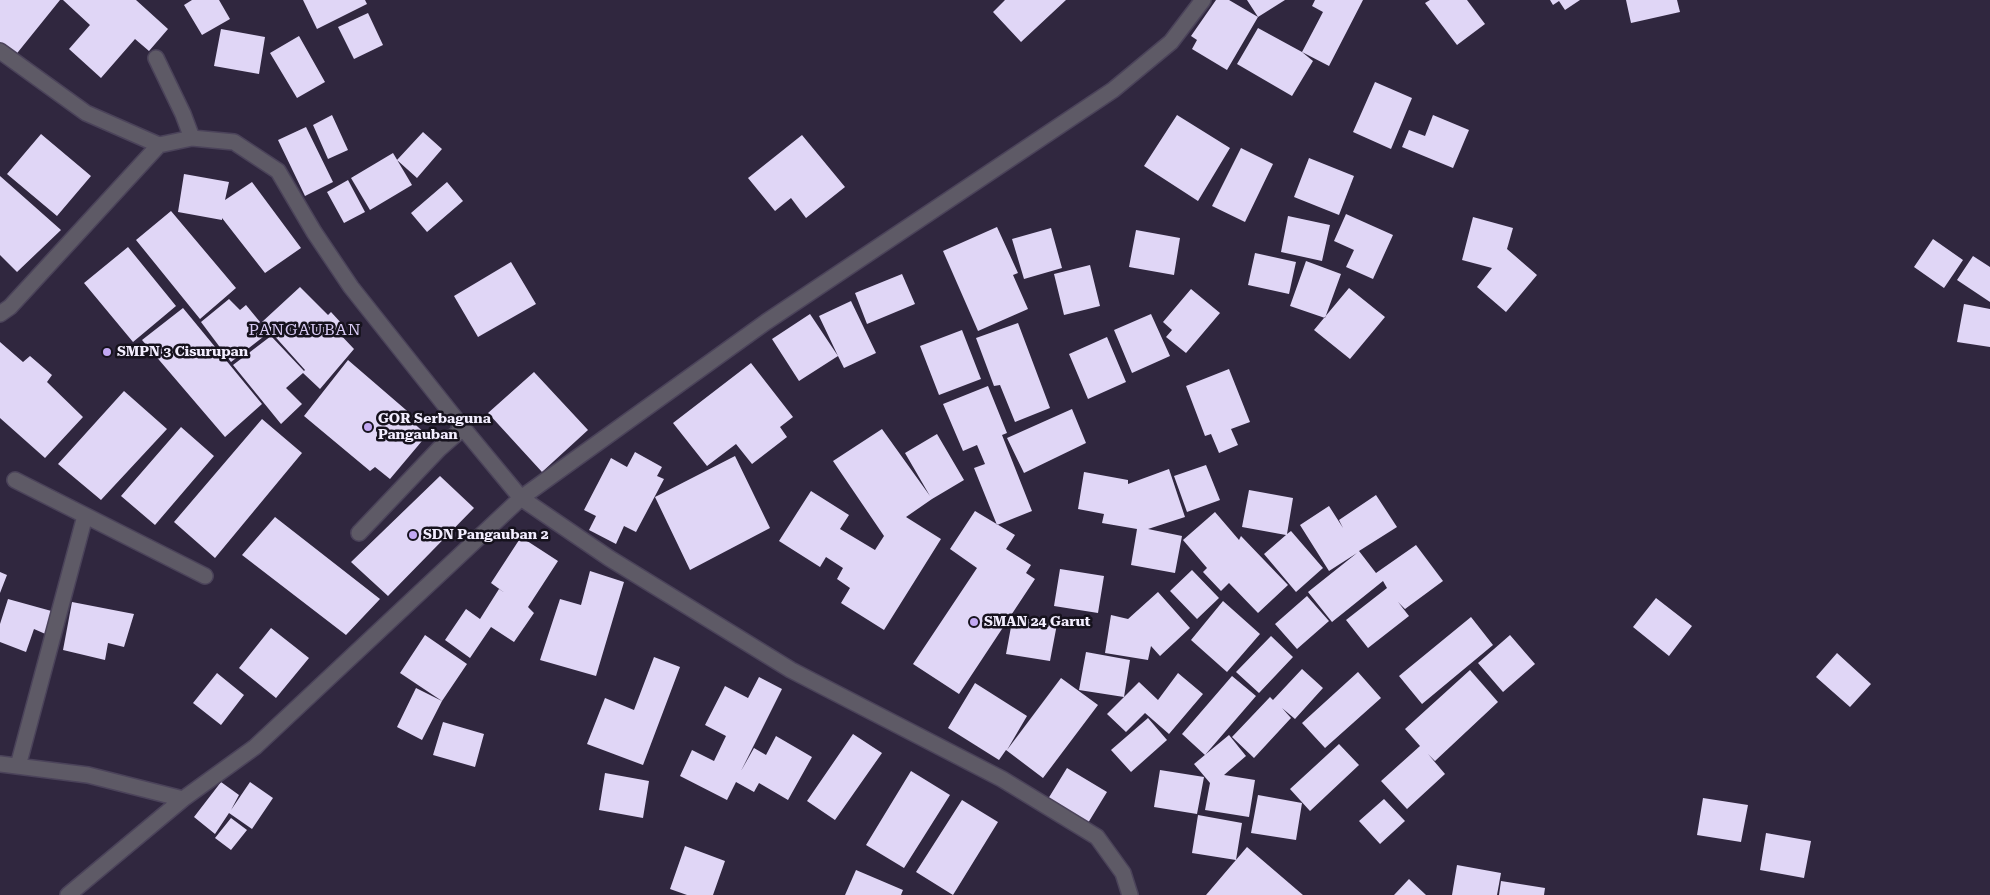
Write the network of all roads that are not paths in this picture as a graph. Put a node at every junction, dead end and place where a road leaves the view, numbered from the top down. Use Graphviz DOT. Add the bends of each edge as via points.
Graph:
graph roads {
  1 [pos="1203,0"];
  2 [pos="0,51"];
  3 [pos="156,58"];
  4 [pos="192,138"];
  5 [pos="159,145"];
  6 [pos="0,314"];
  7 [pos="463,428"];
  8 [pos="15,480"];
  9 [pos="521,498"];
  10 [pos="85,516"];
  11 [pos="359,533"];
  12 [pos="205,576"];
  13 [pos="0,764"];
  14 [pos="18,766"];
  15 [pos="183,799"];
  16 [pos="68,895"];
  17 [pos="1130,895"];
  1 -- 9 [label="street" via="1171,42 1113,90 766,322"];
  2 -- 5 [label="street" via="86,114"];
  3 -- 4 [label="street"];
  4 -- 5 [label="street"];
  4 -- 7 [label="street" via="234,142 278,171 351,287"];
  5 -- 6 [label="street"];
  7 -- 9 [label="street"];
  7 -- 11 [label="street"];
  8 -- 10 [label="street"];
  9 -- 15 [label="street" via="255,746"];
  9 -- 17 [label="street" via="609,558 791,670 1002,780 1097,837 1123,873"];
  10 -- 12 [label="street"];
  10 -- 14 [label="street"];
  13 -- 14 [label="street"];
  14 -- 15 [label="street" via="88,775"];
  15 -- 16 [label="street"];
}
